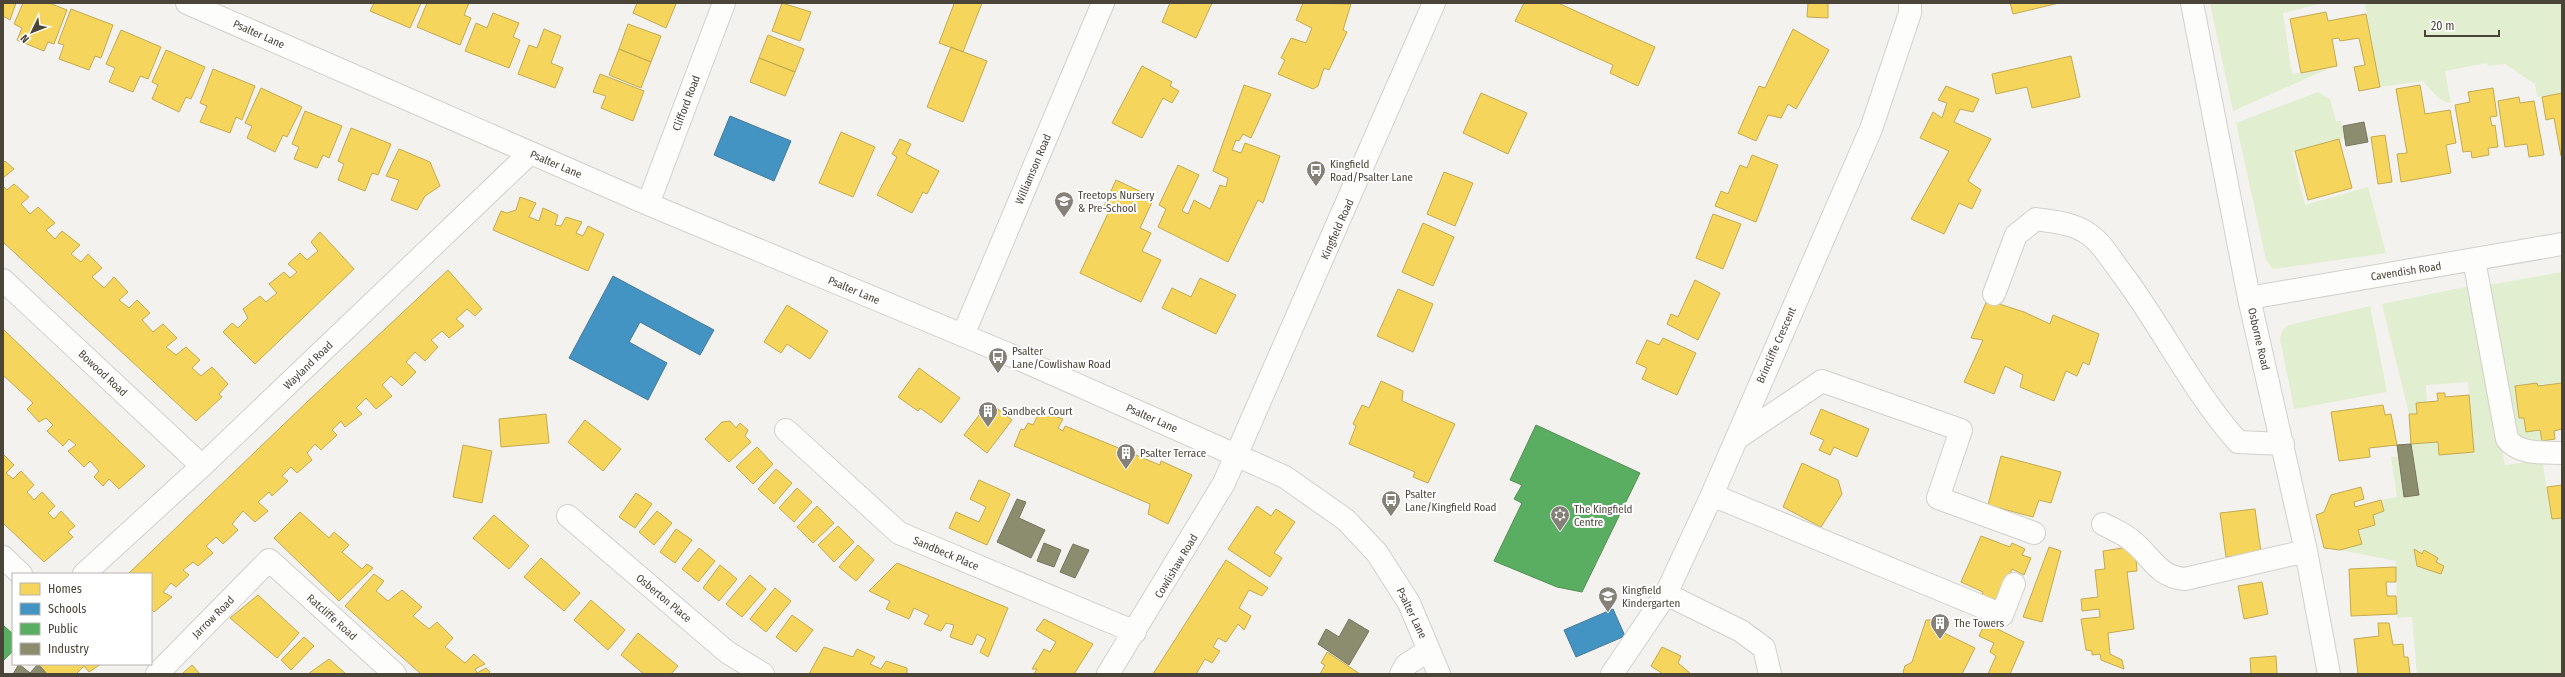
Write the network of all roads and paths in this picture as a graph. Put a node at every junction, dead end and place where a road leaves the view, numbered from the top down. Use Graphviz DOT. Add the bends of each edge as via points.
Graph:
graph roads {
  1 [pos="187,3"];
  2 [pos="724,3"];
  3 [pos="1103,3"];
  4 [pos="1434,3"];
  5 [pos="1910,3"];
  6 [pos="2192,3"];
  7 [pos="530,153"];
  8 [pos="648,204"];
  9 [pos="2562,244"];
  10 [pos="2474,260"];
  11 [pos="3,280"];
  12 [pos="1994,294"];
  13 [pos="2249,298"];
  14 [pos="963,335"];
  15 [pos="786,430"];
  16 [pos="1736,439"];
  17 [pos="2283,444"];
  18 [pos="2562,453"];
  19 [pos="1238,455"];
  20 [pos="202,466"];
  21 [pos="1712,495"];
  22 [pos="568,516"];
  23 [pos="2103,524"];
  24 [pos="2034,533"];
  25 [pos="2306,551"];
  26 [pos="3,557"];
  27 [pos="269,560"];
  28 [pos="20,573"];
  29 [pos="85,573"];
  30 [pos="2014,584"];
  31 [pos="1666,594"];
  32 [pos="1135,632"];
  33 [pos="1429,650"];
  34 [pos="157,674"];
  35 [pos="395,674"];
  36 [pos="763,674"];
  37 [pos="1108,674"];
  38 [pos="1401,674"];
  39 [pos="1439,674"];
  40 [pos="1612,674"];
  41 [pos="1770,674"];
  42 [pos="2329,674"];
  1 -- 7 [label="street, Psalter Lane"];
  2 -- 8 [label="street, Clifford Road"];
  3 -- 14 [label="street, Williamson Road"];
  4 -- 19 [label="street, Kingfield Road"];
  5 -- 16 [label="street, Brincliffe Crescent" via="1910,13 1870,129"];
  6 -- 13 [label="street, Osborne Road"];
  7 -- 8 [label="street, Psalter Lane"];
  7 -- 20 [label="street, Wayland Road"];
  8 -- 14 [label="street, Psalter Lane"];
  9 -- 10 [label="street, Cavendish Road"];
  10 -- 13 [label="street, Cavendish Road"];
  10 -- 18 [label="street" via="2507,439 2511,445 2521,450"];
  11 -- 20 [label="street, Bowood Road"];
  12 -- 17 [label="street" via="2016,235 2036,219 2071,224 2091,235 2142,300 2221,423 2238,442"];
  13 -- 17 [label="street, Osborne Road"];
  14 -- 19 [label="street, Psalter Lane"];
  15 -- 32 [label="street, Sandbeck Place" via="899,533"];
  16 -- 21 [label="street, Brincliffe Crescent"];
  16 -- 24 [label="street" via="1822,381 1961,430 1938,498"];
  17 -- 25 [label="street, Osborne Road"];
  19 -- 32 [label="street, Cowlishaw Road" via="1219,494"];
  19 -- 33 [label="street, Psalter Lane" via="1302,488 1346,520 1362,536 1386,565 1409,603"];
  20 -- 29 [label="street, Wayland Road"];
  21 -- 30 [label="street" via="2002,615"];
  21 -- 31 [label="street, Brincliffe Crescent"];
  22 -- 36 [label="street, Osberton Place" via="727,652"];
  23 -- 25 [label="street" via="2131,540 2160,570 2172,578 2185,579"];
  25 -- 42 [label="street, Osborne Road"];
  26 -- 28 [label="street"];
  27 -- 34 [label="street, Jarrow Road"];
  27 -- 35 [label="street, Ratcliffe Road"];
  31 -- 40 [label="street, Brincliffe Crescent"];
  31 -- 41 [label="street" via="1741,631 1764,648"];
  32 -- 37 [label="street, Cowlishaw Road"];
  33 -- 38 [label="street" via="1406,665"];
  33 -- 39 [label="street, Psalter Lane"];
}
